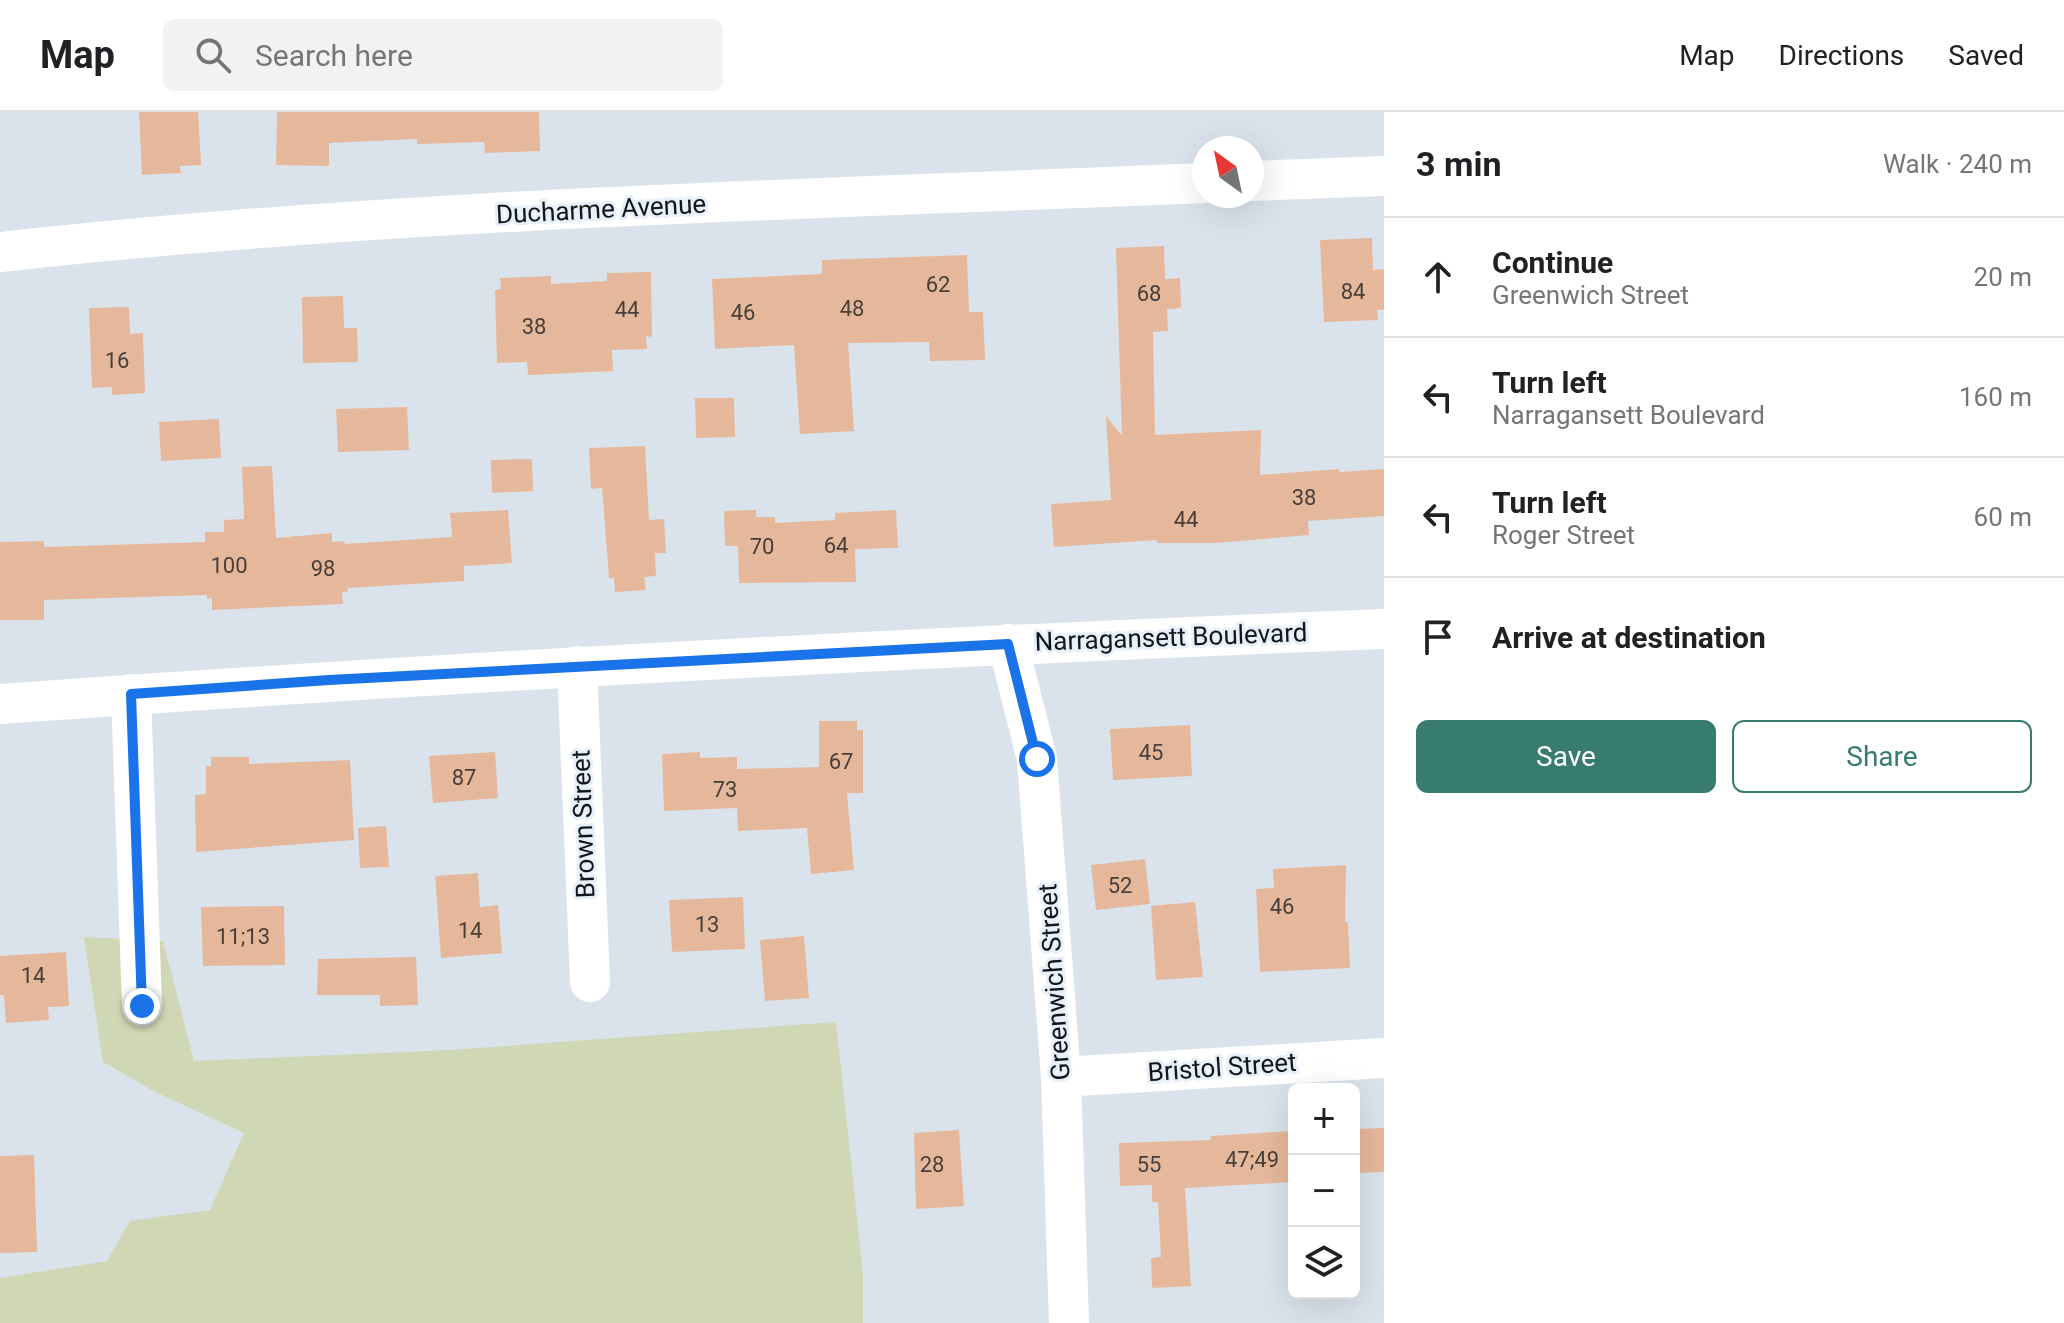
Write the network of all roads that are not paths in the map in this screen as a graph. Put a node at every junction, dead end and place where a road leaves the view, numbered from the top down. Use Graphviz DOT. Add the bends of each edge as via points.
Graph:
graph roads {
  1 [pos="1384,176"];
  2 [pos="1264,181"];
  3 [pos="1192,183"];
  4 [pos="0,252"];
  5 [pos="1384,629"];
  6 [pos="1008,644"];
  7 [pos="577,666"];
  8 [pos="131,694"];
  9 [pos="0,704"];
  10 [pos="590,982"];
  11 [pos="142,1006"];
  12 [pos="1384,1058"];
  13 [pos="1061,1077"];
  14 [pos="1069,1323"];
  1 -- 2 [label="street"];
  3 -- 4 [label="street, Ducharme Avenue" via="562,209 138,236"];
  5 -- 6 [label="street, Narragansett Boulevard"];
  6 -- 7 [label="street, Narragansett Boulevard"];
  6 -- 13 [label="street, Greenwich Street" via="1037,759"];
  7 -- 8 [label="street, Narragansett Boulevard"];
  7 -- 10 [label="street, Brown Street"];
  8 -- 9 [label="street, Narragansett Boulevard"];
  8 -- 11 [label="street"];
  12 -- 13 [label="street, Bristol Street"];
  13 -- 14 [label="street, Greenwich Street"];
}
